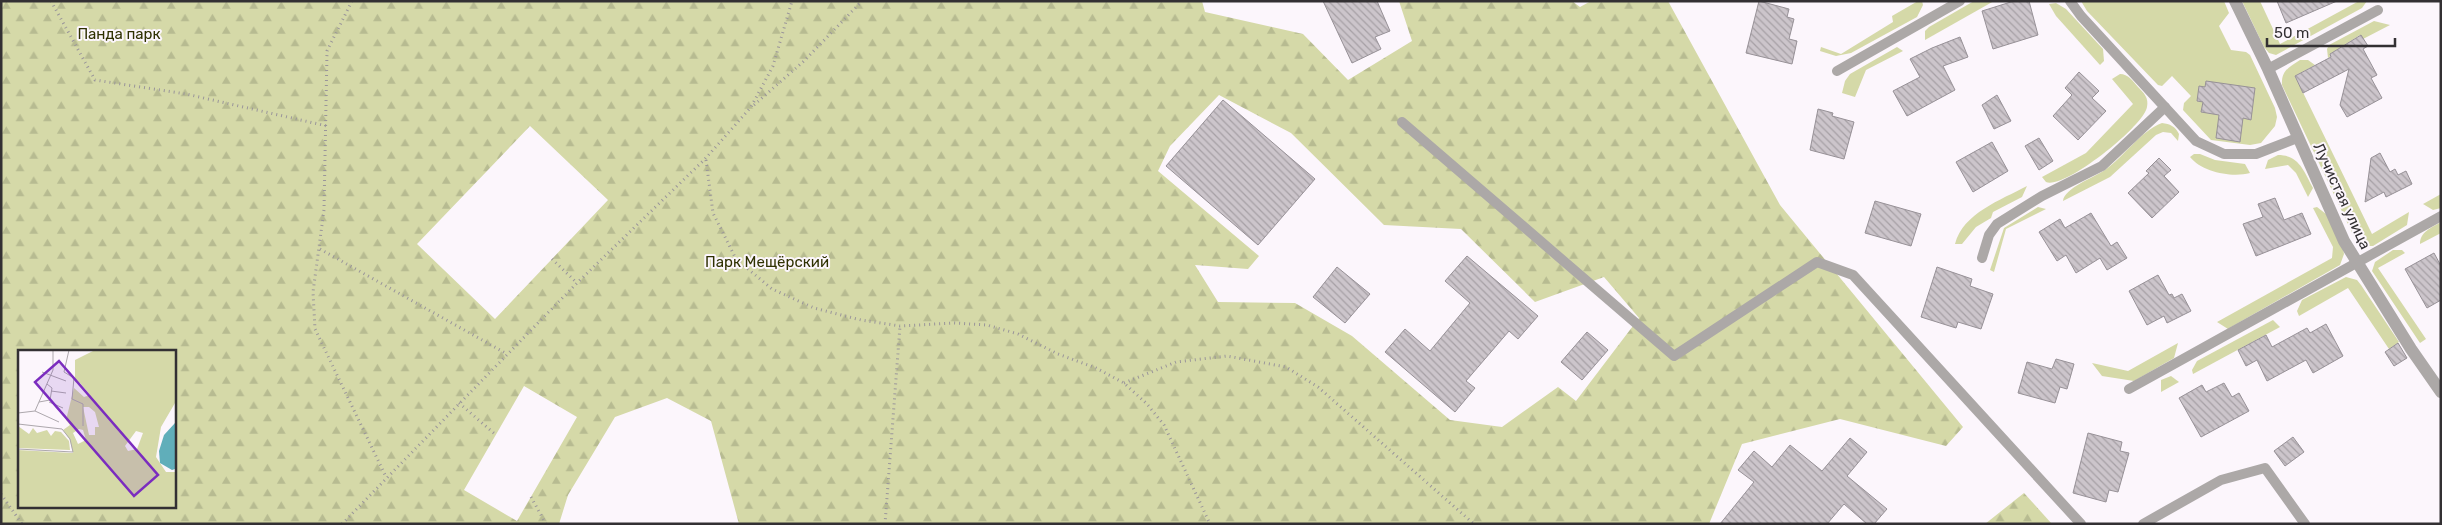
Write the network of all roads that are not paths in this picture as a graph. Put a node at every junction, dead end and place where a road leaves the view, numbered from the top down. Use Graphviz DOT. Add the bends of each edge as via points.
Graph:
graph roads {
  1 [pos="1960,1"];
  2 [pos="2070,1"];
  3 [pos="2235,1"];
  4 [pos="2378,10"];
  5 [pos="2268,69"];
  6 [pos="1837,71"];
  7 [pos="2165,107"];
  8 [pos="1402,122"];
  9 [pos="2297,138"];
  10 [pos="2441,216"];
  11 [pos="1982,258"];
  12 [pos="2357,264"];
  13 [pos="2129,390"];
  14 [pos="2441,392"];
  15 [pos="2081,524"];
  16 [pos="2143,524"];
  17 [pos="2305,524"];
  1 -- 6 [label="lane"];
  2 -- 7 [label="lane"];
  3 -- 5 [label="street, Лучистая улица"];
  4 -- 5 [label="lane"];
  5 -- 9 [label="street, Лучистая улица"];
  7 -- 9 [label="lane" via="2196,141 2224,154 2256,154"];
  7 -- 11 [label="lane" via="2102,166 2042,196 1997,224 1988,235"];
  8 -- 15 [label="lane" via="1674,356 1816,262 1853,275"];
  9 -- 12 [label="street, Лучистая улица"];
  10 -- 12 [label="lane"];
  12 -- 13 [label="lane"];
  12 -- 14 [label="street, Лучистая улица"];
  16 -- 17 [label="lane" via="2221,480 2265,468"];
}
